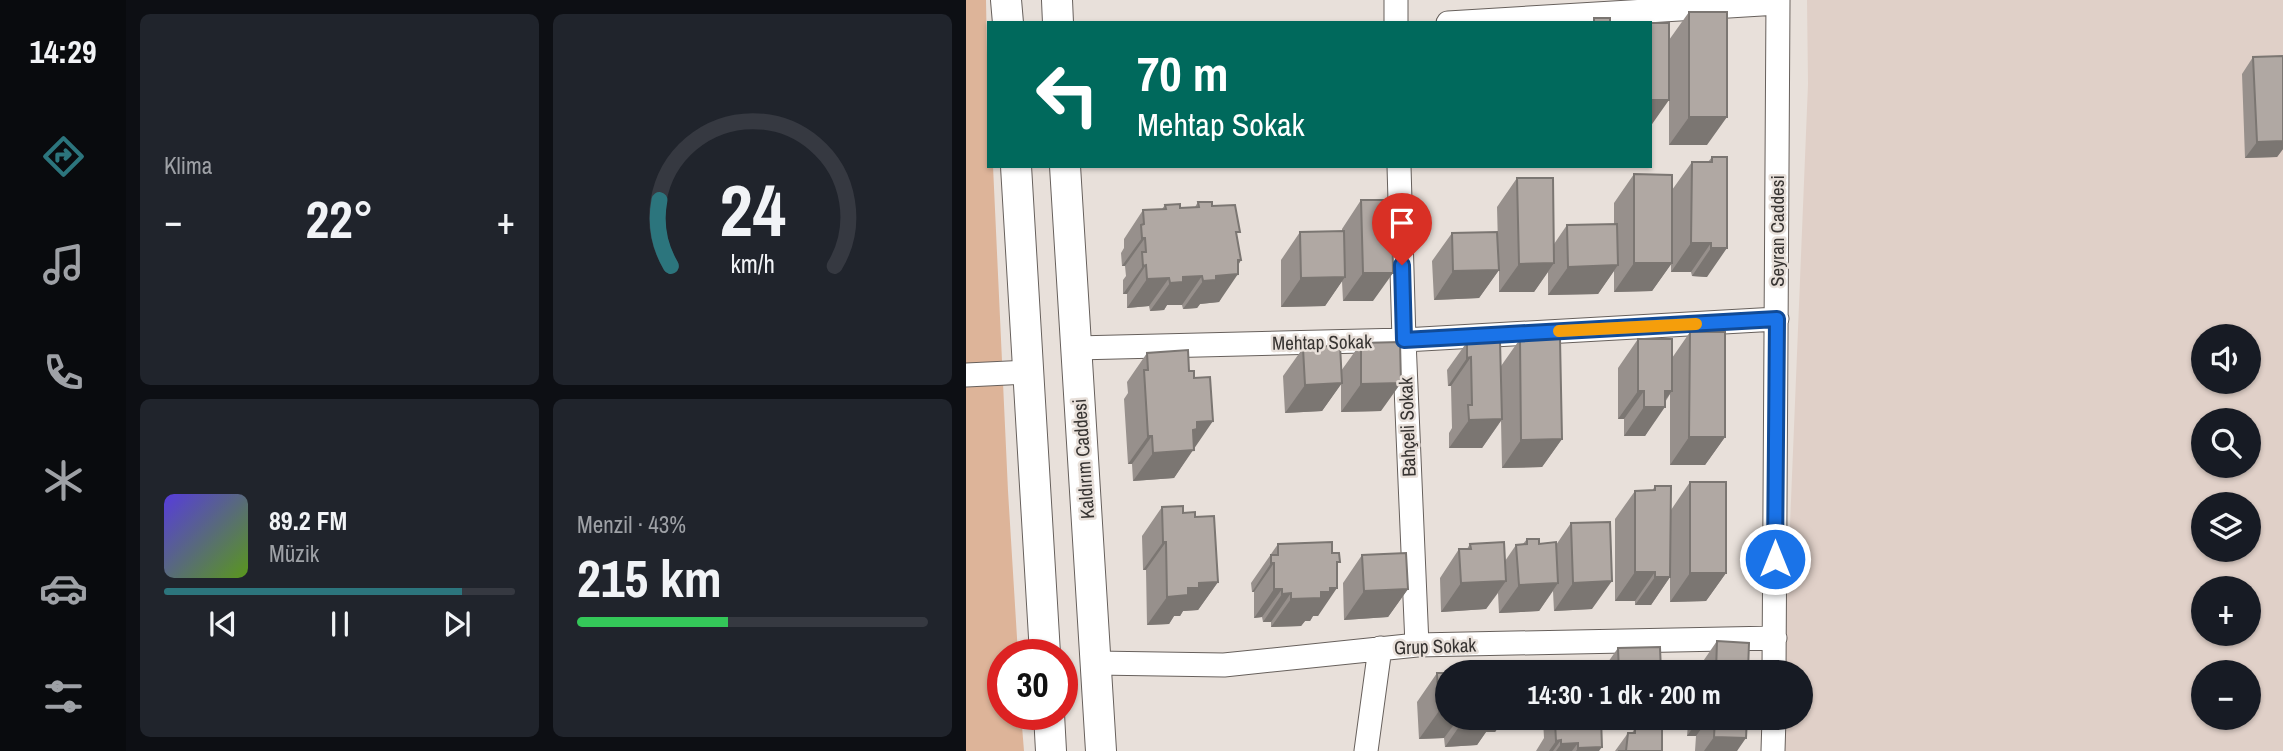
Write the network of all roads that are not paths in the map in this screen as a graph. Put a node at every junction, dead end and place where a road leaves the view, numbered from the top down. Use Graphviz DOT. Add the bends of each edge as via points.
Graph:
graph roads {
  1 [pos="1006,0"];
  2 [pos="1057,0"];
  3 [pos="1396,0"];
  4 [pos="1778,1"];
  5 [pos="1007,21"];
  6 [pos="1058,21"];
  7 [pos="1396,21"];
  8 [pos="1478,21"];
  9 [pos="1016,168"];
  10 [pos="1065,168"];
  11 [pos="1399,168"];
  12 [pos="1777,319"];
  13 [pos="1404,340"];
  14 [pos="1076,348"];
  15 [pos="1028,372"];
  16 [pos="966,375"];
  17 [pos="1775,638"];
  18 [pos="1044,639"];
  19 [pos="1417,645"];
  20 [pos="1380,649"];
  21 [pos="1774,660"];
  22 [pos="1096,663"];
  23 [pos="1050,730"];
  24 [pos="1774,730"];
  25 [pos="1051,751"];
  26 [pos="1101,751"];
  27 [pos="1366,751"];
  28 [pos="1773,751"];
  1 -- 5 [label="street"];
  2 -- 6 [label="street"];
  3 -- 7 [label="street"];
  4 -- 8 [label="street"];
  4 -- 12 [label="street, Seyran Caddesi"];
  9 -- 15 [label="street"];
  10 -- 14 [label="street, Kaldırım Caddesi"];
  11 -- 13 [label="street, Bahçeli Sokak"];
  12 -- 13 [label="street, Mehtap Sokak"];
  12 -- 17 [label="street, Seyran Caddesi"];
  13 -- 14 [label="street, Mehtap Sokak"];
  13 -- 19 [label="street, Bahçeli Sokak"];
  14 -- 22 [label="street, Kaldırım Caddesi"];
  15 -- 16 [label="street"];
  15 -- 18 [label="street"];
  17 -- 19 [label="street, Grup Sokak"];
  17 -- 21 [label="street, Seyran Caddesi"];
  19 -- 20 [label="street, Grup Sokak"];
  20 -- 22 [label="street, Grup Sokak" via="1224,665"];
  20 -- 27 [label="street"];
  22 -- 26 [label="street, Kaldırım Caddesi"];
  23 -- 25 [label="street"];
  24 -- 28 [label="street"];
}
